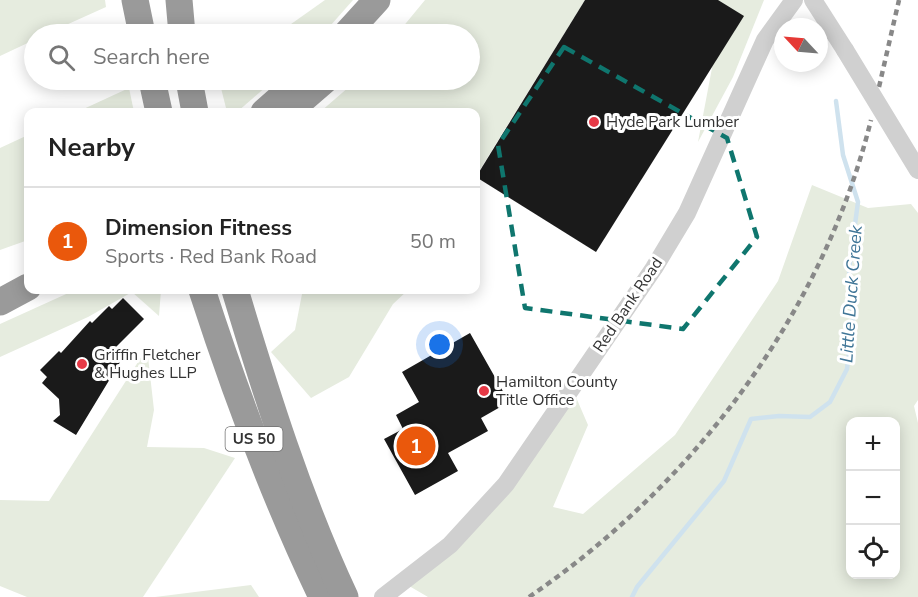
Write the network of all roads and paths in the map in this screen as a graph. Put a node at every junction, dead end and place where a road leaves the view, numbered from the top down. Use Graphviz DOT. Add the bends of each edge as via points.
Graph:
graph roads {
  1 [pos="135,0"];
  2 [pos="150,0"];
  3 [pos="179,0"];
  4 [pos="377,0"];
  5 [pos="397,0"];
  6 [pos="794,0"];
  7 [pos="813,0"];
  8 [pos="140,24"];
  9 [pos="152,24"];
  10 [pos="181,24"];
  11 [pos="355,24"];
  12 [pos="377,24"];
  13 [pos="155,90"];
  14 [pos="159,90"];
  15 [pos="191,90"];
  16 [pos="289,90"];
  17 [pos="314,90"];
  18 [pos="160,108"];
  19 [pos="161,108"];
  20 [pos="194,108"];
  21 [pos="269,108"];
  22 [pos="293,108"];
  23 [pos="918,170"];
  24 [pos="24,273"];
  25 [pos="0,285"];
  26 [pos="24,289"];
  27 [pos="203,294"];
  28 [pos="236,294"];
  29 [pos="0,302"];
  30 [pos="323,584"];
  31 [pos="345,597"];
  32 [pos="383,597"];
  1 -- 8 [label="highway"];
  2 -- 9 [label="highway"];
  3 -- 10 [label="highway"];
  4 -- 11 [label="highway"];
  5 -- 12 [label="highway"];
  6 -- 32 [label="street, Red Bank Road" via="765,40 687,213 654,268 506,484 450,545"];
  7 -- 23 [label="street, bridge"];
  13 -- 18 [label="highway"];
  14 -- 19 [label="highway"];
  15 -- 20 [label="highway"];
  16 -- 21 [label="highway"];
  17 -- 22 [label="highway"];
  24 -- 25 [label="highway"];
  26 -- 29 [label="highway"];
  27 -- 30 [label="highway, US 50" via="272,488"];
  28 -- 30 [label="highway, US 50"];
  30 -- 31 [label="highway, US 50"];
}
